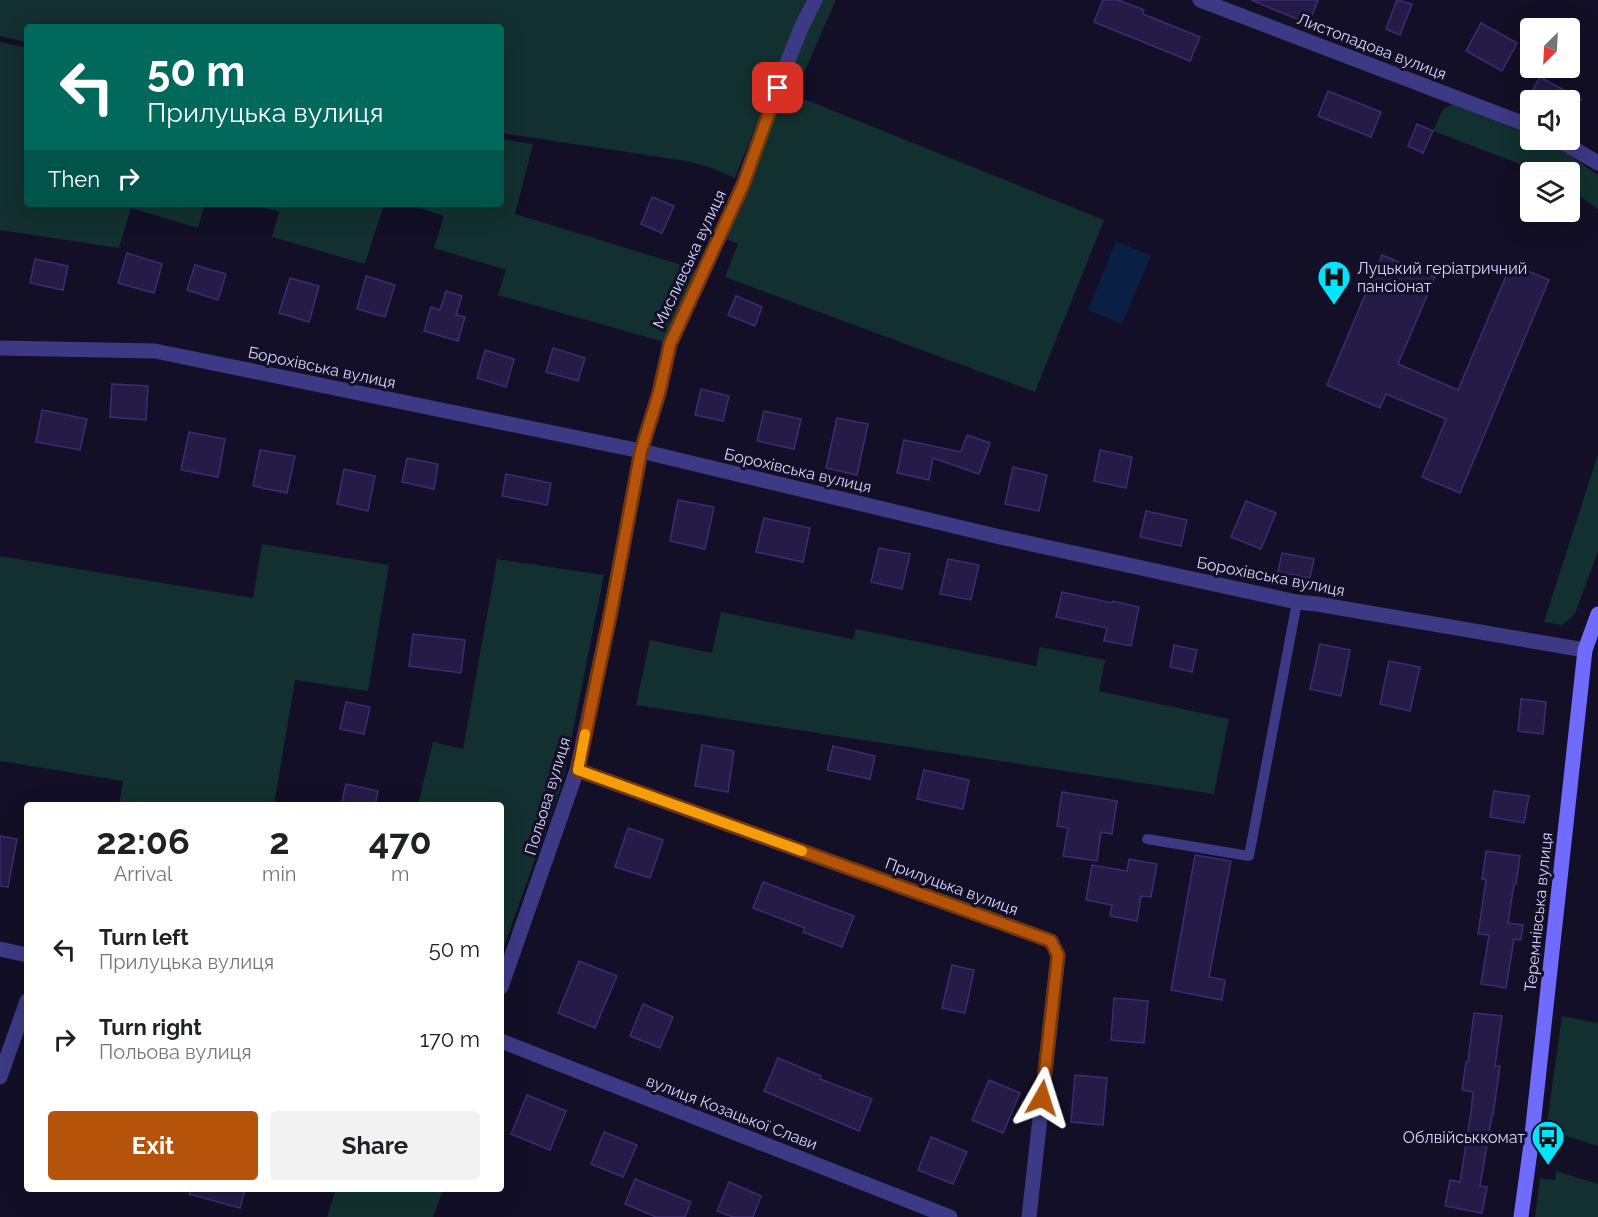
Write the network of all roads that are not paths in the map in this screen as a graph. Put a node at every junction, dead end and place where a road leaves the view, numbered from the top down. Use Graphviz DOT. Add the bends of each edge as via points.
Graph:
graph roads {
  1 [pos="815,0"];
  2 [pos="1200,0"];
  3 [pos="1520,122"];
  4 [pos="1576,150"];
  5 [pos="1598,163"];
  6 [pos="0,348"];
  7 [pos="641,451"];
  8 [pos="1297,602"];
  9 [pos="611,611"];
  10 [pos="1598,614"];
  11 [pos="1585,650"];
  12 [pos="578,770"];
  13 [pos="1147,839"];
  14 [pos="0,949"];
  15 [pos="24,954"];
  16 [pos="504,979"];
  17 [pos="24,1009"];
  18 [pos="504,1042"];
  19 [pos="0,1077"];
  20 [pos="950,1217"];
  21 [pos="1029,1217"];
  22 [pos="1521,1217"];
  1 -- 7 [label="street, Мисливська вулиця" via="785,68 743,185 670,344"];
  2 -- 3 [label="street, Листопадова вулиця"];
  4 -- 5 [label="street"];
  6 -- 7 [label="street, Борохівська вулиця" via="155,351"];
  7 -- 8 [label="street, Борохівська вулиця" via="1000,537"];
  7 -- 9 [label="street, Мисливська вулиця"];
  8 -- 11 [label="street, Борохівська вулиця"];
  8 -- 13 [label="lane" via="1250,856"];
  9 -- 12 [label="street, Польова вулиця"];
  10 -- 11 [label="street, Теремнівська вулиця"];
  11 -- 22 [label="street, Теремнівська вулиця"];
  12 -- 16 [label="street, Польова вулиця"];
  12 -- 21 [label="street, Прилуцька вулиця" via="1051,941 1058,955"];
  14 -- 15 [label="street"];
  17 -- 19 [label="street"];
  18 -- 20 [label="street, вулиця Козацької Слави"];
}
